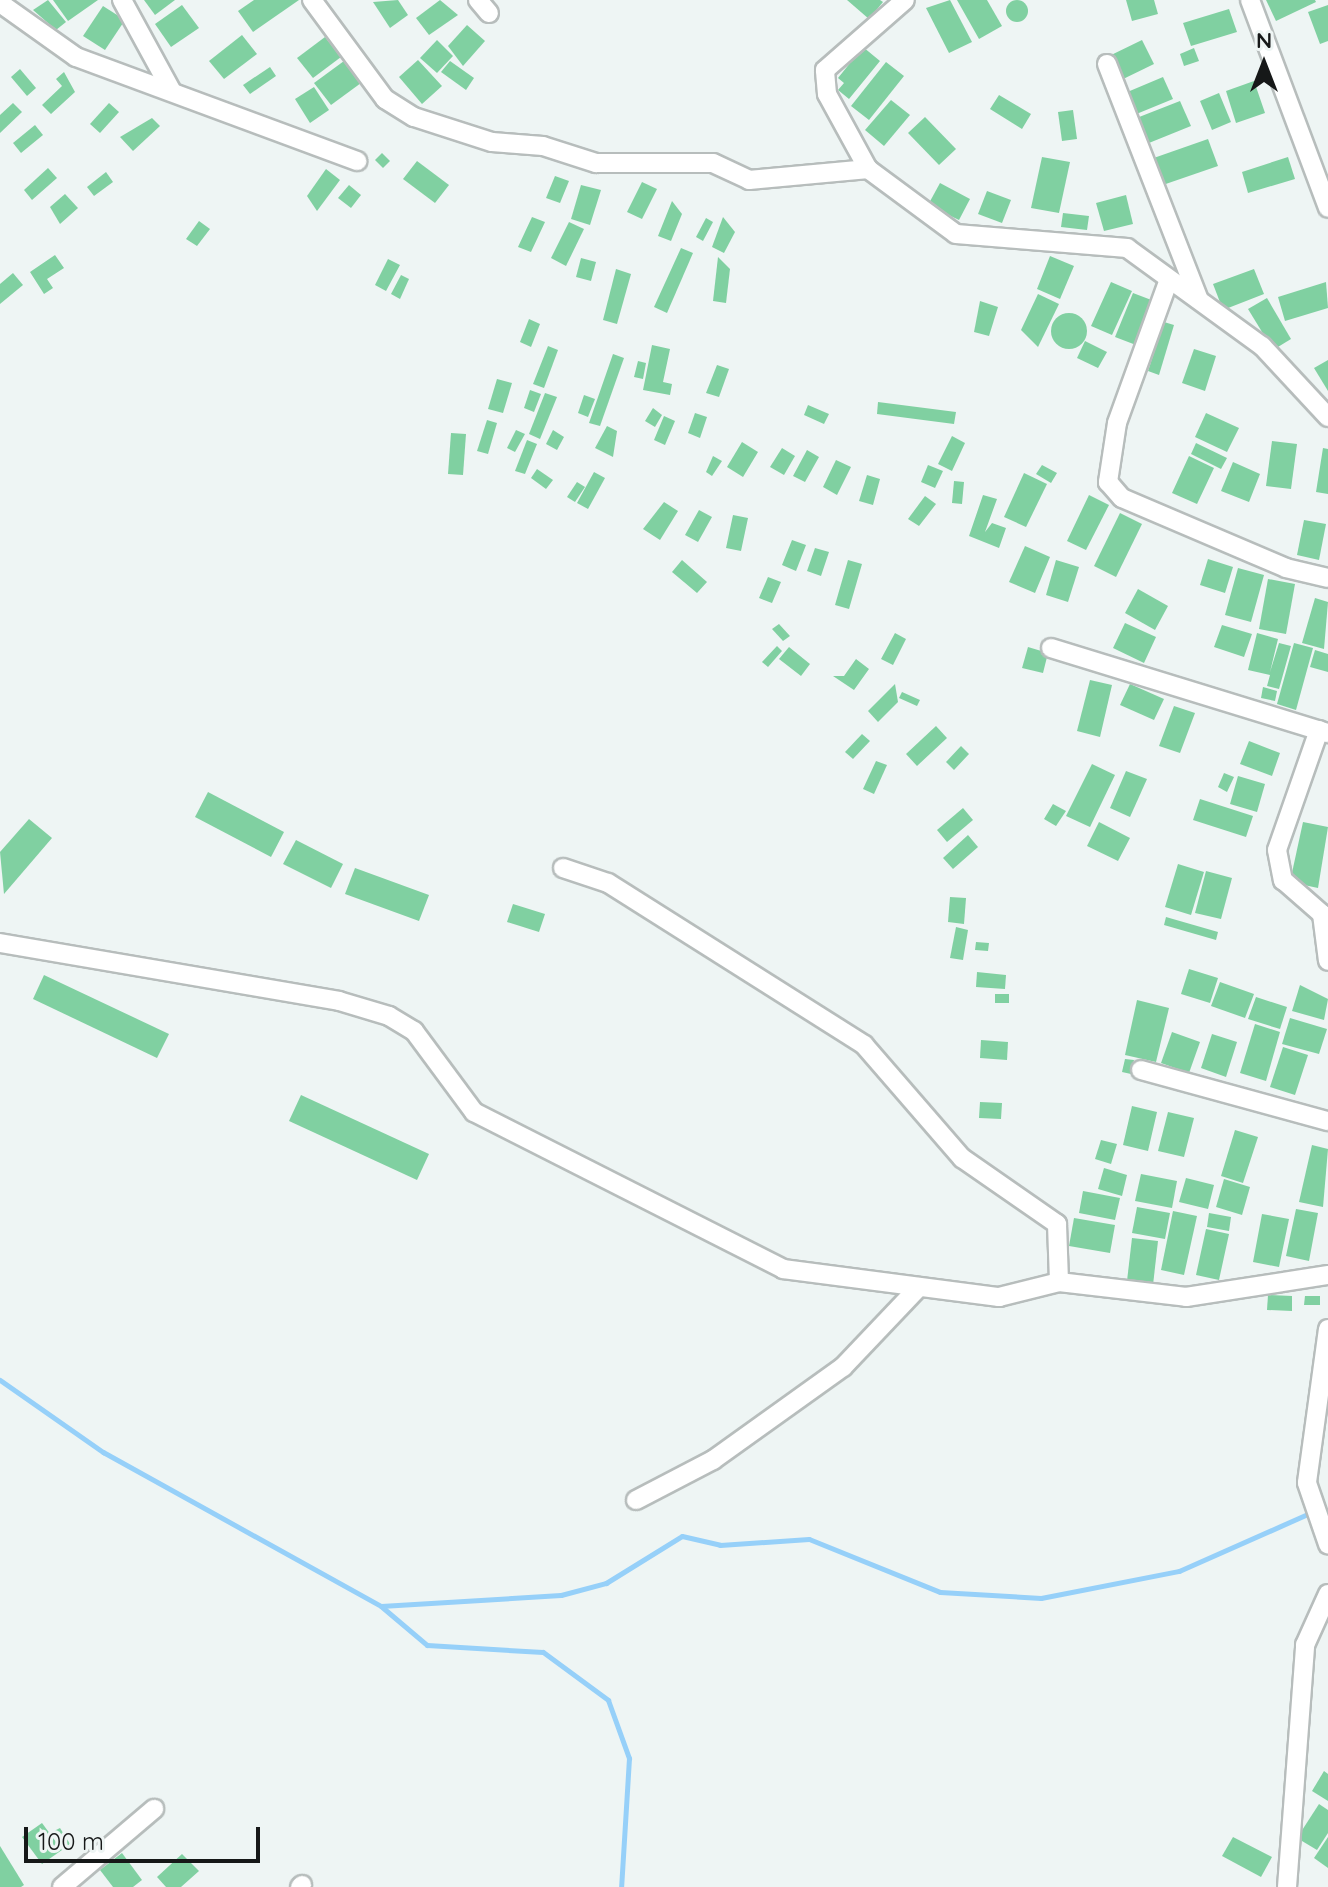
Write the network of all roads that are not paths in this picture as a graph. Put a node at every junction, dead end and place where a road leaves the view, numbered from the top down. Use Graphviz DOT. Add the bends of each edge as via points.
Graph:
graph roads {
  1 [pos="122,0"];
  2 [pos="312,0"];
  3 [pos="905,0"];
  4 [pos="1250,0"];
  5 [pos="0,3"];
  6 [pos="1107,64"];
  7 [pos="171,90"];
  8 [pos="357,161"];
  9 [pos="868,169"];
  10 [pos="1328,208"];
  11 [pos="1168,282"];
  12 [pos="1200,301"];
  13 [pos="1328,417"];
  14 [pos="1328,578"];
  15 [pos="1051,648"];
  16 [pos="1323,731"];
  17 [pos="563,868"];
  18 [pos="0,943"];
  19 [pos="1328,961"];
  20 [pos="1141,1070"];
  21 [pos="1328,1121"];
  22 [pos="1328,1275"];
  23 [pos="1059,1282"];
  24 [pos="919,1287"];
  25 [pos="1328,1329"];
  26 [pos="636,1500"];
  27 [pos="1326,1539"];
  28 [pos="1328,1594"];
  29 [pos="154,1809"];
  30 [pos="62,1887"];
  31 [pos="1287,1887"];
  1 -- 7 [label="street"];
  2 -- 9 [label="street" via="385,99 414,117 492,142 543,146 596,163 713,163 749,180"];
  3 -- 9 [label="street" via="825,70 827,94"];
  4 -- 10 [label="street"];
  5 -- 7 [label="street" via="76,57"];
  6 -- 12 [label="street"];
  7 -- 8 [label="street"];
  9 -- 11 [label="street" via="956,234 1115,243"];
  11 -- 12 [label="street"];
  11 -- 14 [label="street" via="1117,423 1108,482 1122,498 1286,568"];
  12 -- 13 [label="street" via="1273,357"];
  15 -- 16 [label="street"];
  16 -- 19 [label="street" via="1277,850 1283,880 1322,914"];
  17 -- 23 [label="street" via="608,883 864,1045 962,1158 1051,1216 1063,1251"];
  18 -- 24 [label="street" via="324,998 389,1016 414,1031 474,1112 606,1185 783,1269"];
  20 -- 21 [label="street"];
  22 -- 23 [label="street" via="1186,1297"];
  23 -- 24 [label="street" via="999,1297"];
  24 -- 26 [label="street" via="843,1367 713,1460"];
  25 -- 27 [label="street" via="1307,1483"];
  28 -- 31 [label="street" via="1305,1645"];
  29 -- 30 [label="street"];
}
